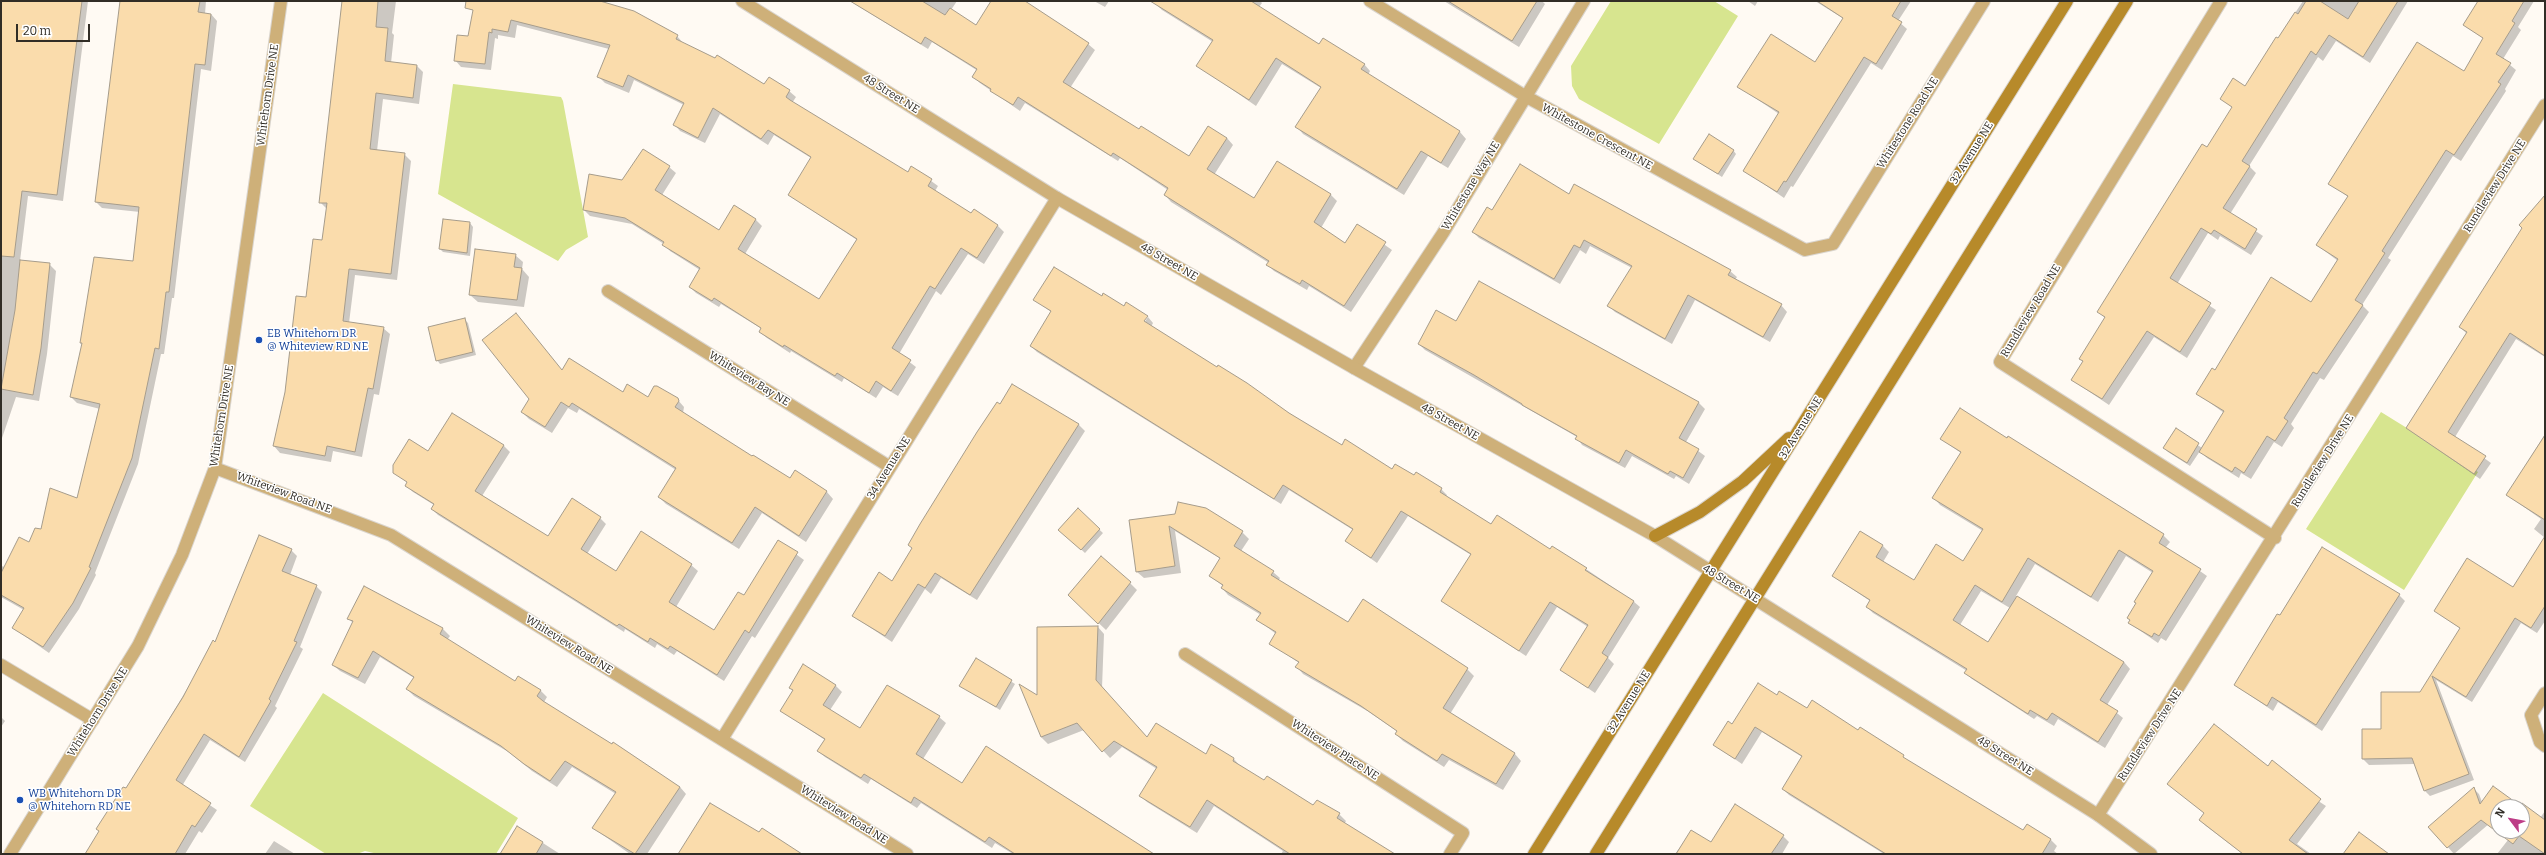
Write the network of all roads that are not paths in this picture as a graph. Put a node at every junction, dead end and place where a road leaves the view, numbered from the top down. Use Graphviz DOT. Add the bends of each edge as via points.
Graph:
graph roads {
  1 [pos="281,1"];
  2 [pos="742,1"];
  3 [pos="1370,1"];
  4 [pos="1584,1"];
  5 [pos="1984,1"];
  6 [pos="2067,1"];
  7 [pos="2127,1"];
  8 [pos="2220,1"];
  9 [pos="1526,96"];
  10 [pos="2545,106"];
  11 [pos="1057,198"];
  12 [pos="1833,244"];
  13 [pos="608,290"];
  14 [pos="1354,368"];
  15 [pos="1802,426"];
  16 [pos="890,466"];
  17 [pos="215,468"];
  18 [pos="1655,536"];
  19 [pos="2275,538"];
  20 [pos="1711,572"];
  21 [pos="1756,599"];
  22 [pos="1185,654"];
  23 [pos="1,665"];
  24 [pos="2545,693"];
  25 [pos="93,720"];
  26 [pos="722,739"];
  27 [pos="2545,746"];
  28 [pos="2098,815"];
  29 [pos="10,854"];
  30 [pos="907,854"];
  31 [pos="1450,854"];
  32 [pos="1534,854"];
  33 [pos="1596,854"];
  34 [pos="2151,854"];
  1 -- 17 [label="street, Whitehorn Drive NE"];
  2 -- 11 [label="street, 48 Street NE"];
  3 -- 9 [label="street, Whitestone Crescent NE"];
  4 -- 9 [label="street, Whitestone Way NE"];
  5 -- 12 [label="street, Whitestone Road NE"];
  6 -- 15 [label="main road, 32 Avenue NE"];
  7 -- 21 [label="main road"];
  8 -- 19 [label="street, Rundleview Road NE" via="2000,362"];
  9 -- 12 [label="street, Whitestone Crescent NE" via="1804,250"];
  9 -- 14 [label="street, Whitestone Way NE" via="1443,233"];
  10 -- 19 [label="street, Rundleview Drive NE"];
  11 -- 14 [label="street, 48 Street NE"];
  11 -- 16 [label="street, 34 Avenue NE"];
  13 -- 16 [label="street, Whiteview Bay NE"];
  14 -- 18 [label="street, 48 Street NE"];
  15 -- 18 [label="main road" via="1743,481 1700,512"];
  15 -- 20 [label="main road, 32 Avenue NE"];
  16 -- 26 [label="street, 34 Avenue NE"];
  17 -- 25 [label="street, Whitehorn Drive NE" via="182,555 138,646"];
  17 -- 26 [label="street, Whiteview Road NE" via="391,535"];
  18 -- 20 [label="street, 48 Street NE"];
  19 -- 28 [label="street, Rundleview Drive NE"];
  20 -- 21 [label="street, 48 Street NE"];
  20 -- 32 [label="main road, 32 Avenue NE"];
  21 -- 28 [label="street, 48 Street NE"];
  21 -- 33 [label="main road"];
  22 -- 31 [label="street, Whiteview Place NE" via="1464,832"];
  23 -- 25 [label="street"];
  24 -- 27 [label="street" via="2531,715 2540,742"];
  25 -- 29 [label="street, Whitehorn Drive NE"];
  26 -- 30 [label="street, Whiteview Road NE"];
  28 -- 34 [label="street, 48 Street NE"];
}
